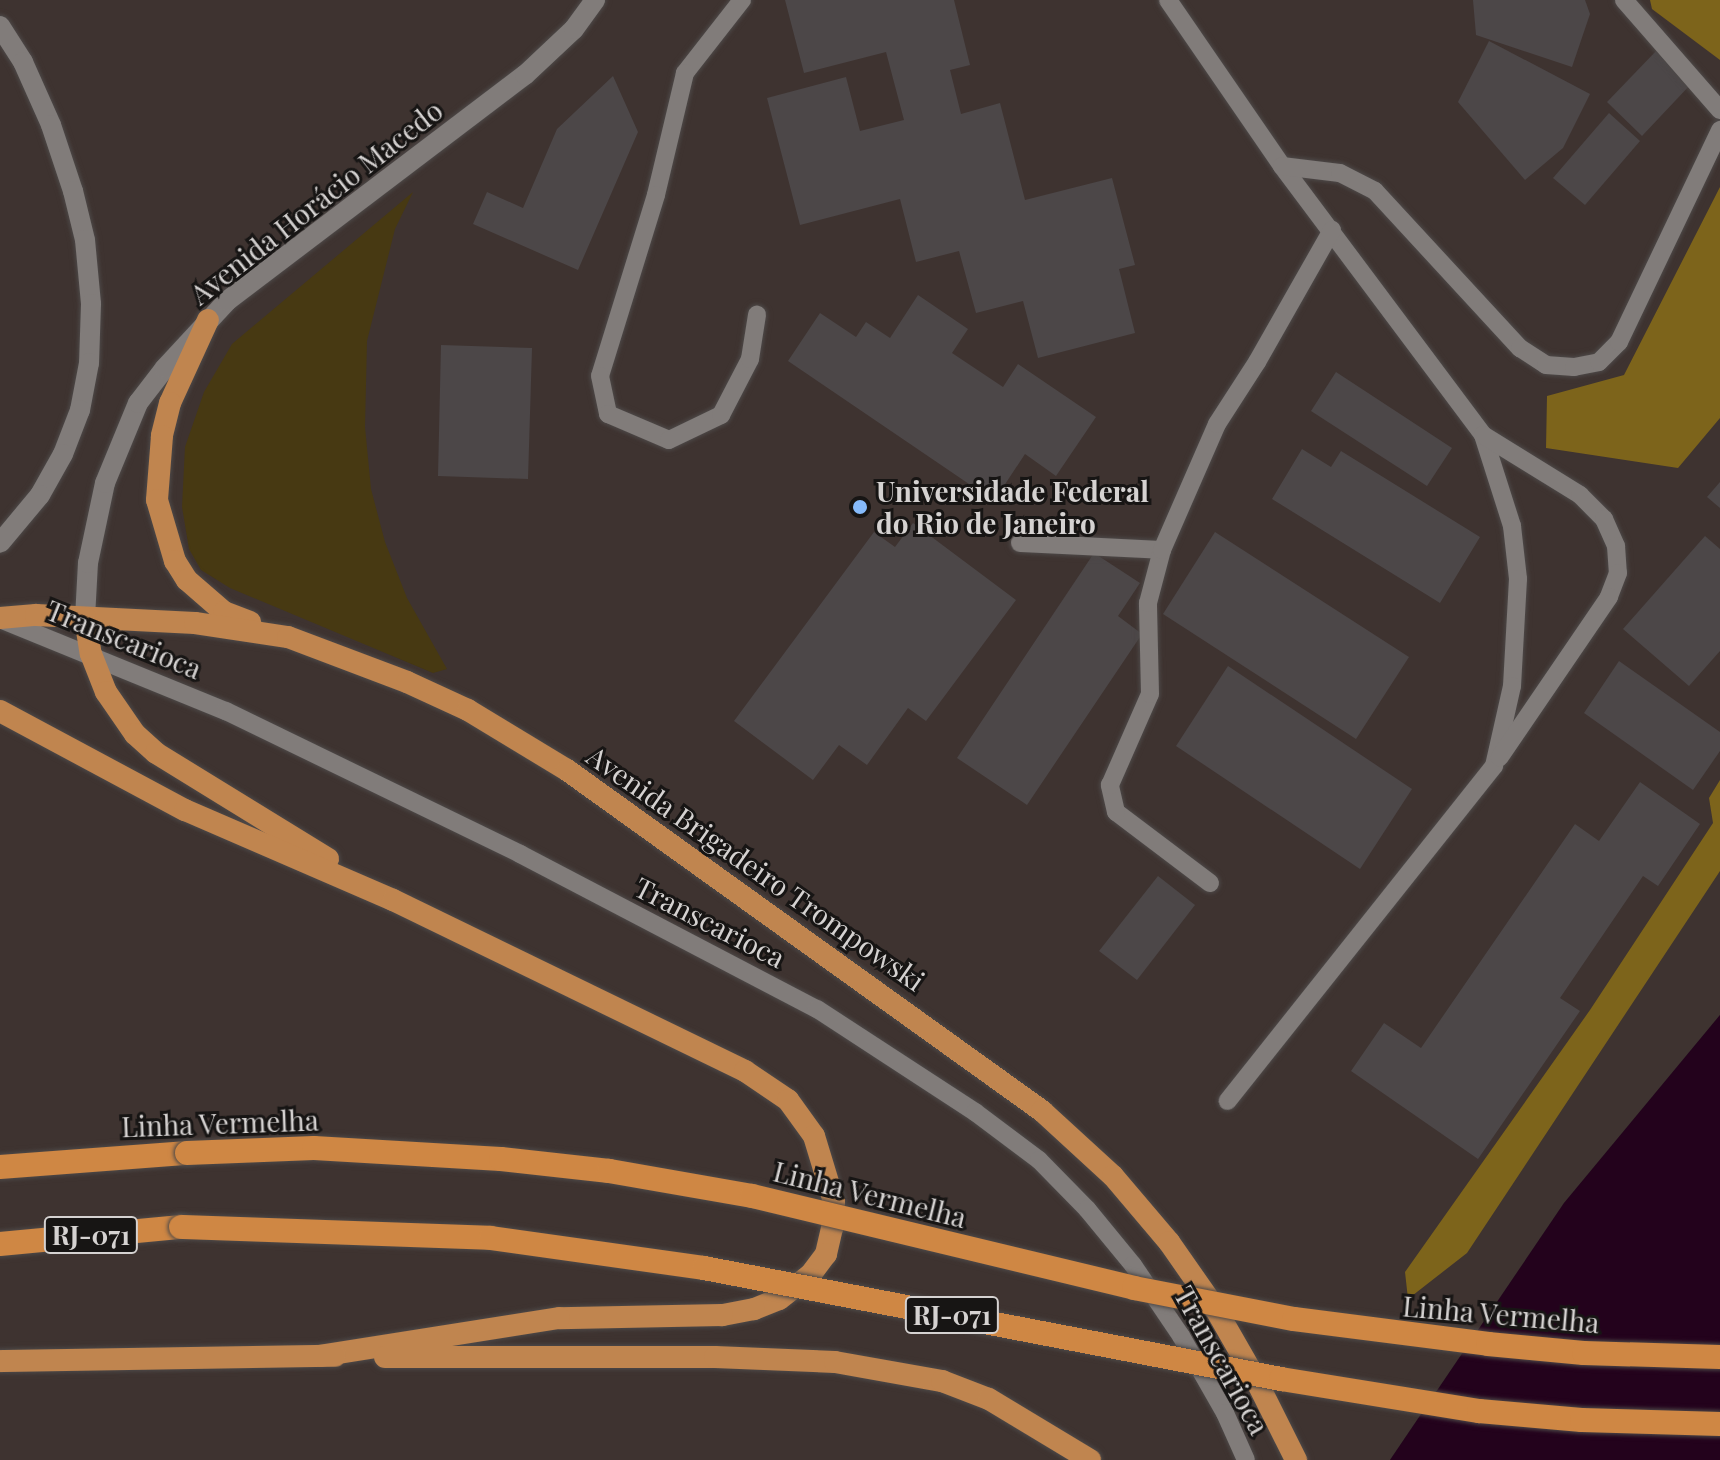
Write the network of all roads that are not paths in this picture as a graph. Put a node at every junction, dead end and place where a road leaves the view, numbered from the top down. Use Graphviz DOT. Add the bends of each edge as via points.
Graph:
graph roads {
  1 [pos="595,0"];
  2 [pos="742,0"];
  3 [pos="1168,0"];
  4 [pos="1624,0"];
  5 [pos="0,26"];
  6 [pos="1720,110"];
  7 [pos="1720,130"];
  8 [pos="1282,166"];
  9 [pos="1332,230"];
  10 [pos="757,315"];
  11 [pos="208,320"];
  12 [pos="1483,435"];
  13 [pos="0,543"];
  14 [pos="1020,543"];
  15 [pos="1162,550"];
  16 [pos="85,618"];
  17 [pos="0,619"];
  18 [pos="288,637"];
  19 [pos="91,654"];
  20 [pos="0,711"];
  21 [pos="1494,766"];
  22 [pos="1210,883"];
  23 [pos="393,900"];
  24 [pos="1228,1101"];
  25 [pos="0,1165"];
  26 [pos="0,1244"];
  27 [pos="320,1356"];
  28 [pos="1720,1357"];
  29 [pos="0,1361"];
  30 [pos="1720,1424"];
  31 [pos="1090,1460"];
  32 [pos="1246,1460"];
  33 [pos="1296,1460"];
  1 -- 11 [label="street, Avenida Horácio Macedo" via="574,29 525,75"];
  2 -- 10 [label="lane" via="685,73 656,195 600,376 608,414 669,440 721,415 750,359"];
  3 -- 8 [label="lane"];
  4 -- 6 [label="lane"];
  5 -- 13 [label="street" via="23,62 69,178 85,240 91,304 89,363 74,424 40,495"];
  7 -- 8 [label="lane" via="1619,342 1599,362 1574,367 1546,365 1520,348 1375,191 1340,173"];
  8 -- 9 [label="lane"];
  9 -- 12 [label="lane"];
  9 -- 15 [label="lane" via="1217,424"];
  11 -- 16 [label="street, Avenida Horácio Macedo" via="138,403 121,439 92,538"];
  11 -- 18 [label="highway" via="170,403 162,436 157,500 165,533 175,561 203,596 224,612"];
  12 -- 21 [label="lane" via="1512,526 1518,579 1512,686"];
  12 -- 21 [label="lane" via="1580,495 1604,519 1616,546 1618,573 1609,597"];
  14 -- 15 [label="lane"];
  15 -- 22 [label="lane" via="1148,603 1150,694 1110,785 1111,797 1116,812"];
  16 -- 17 [label="highway, Avenida Brigadeiro Trompowski"];
  16 -- 18 [label="highway, Avenida Brigadeiro Trompowski" via="195,623"];
  16 -- 19 [label="highway"];
  17 -- 19 [label="lane, Transcarioca"];
  18 -- 33 [label="highway, Avenida Brigadeiro Trompowski" via="407,682 521,741 1042,1111 1113,1176 1169,1242 1247,1362"];
  19 -- 23 [label="highway" via="122,718 156,753"];
  19 -- 32 [label="lane, Transcarioca" via="226,711 520,854 817,1009 975,1112 1039,1160 1133,1265 1181,1336"];
  20 -- 23 [label="highway" via="185,810"];
  21 -- 24 [label="lane"];
  23 -- 27 [label="highway" via="745,1071 788,1100 814,1136 826,1170 834,1202 832,1228 826,1254 810,1275 779,1299 754,1309 722,1315 559,1318"];
  25 -- 28 [label="highway, Linha Vermelha / RJ-071, bridge" via="329,1148 609,1171 752,1196 1134,1288 1294,1319 1557,1350"];
  26 -- 30 [label="highway, RJ-071, bridge" via="181,1227 518,1242 704,1268 1281,1379 1479,1411"];
  27 -- 29 [label="highway"];
  27 -- 31 [label="highway" via="835,1362 942,1381 989,1399"];
}
